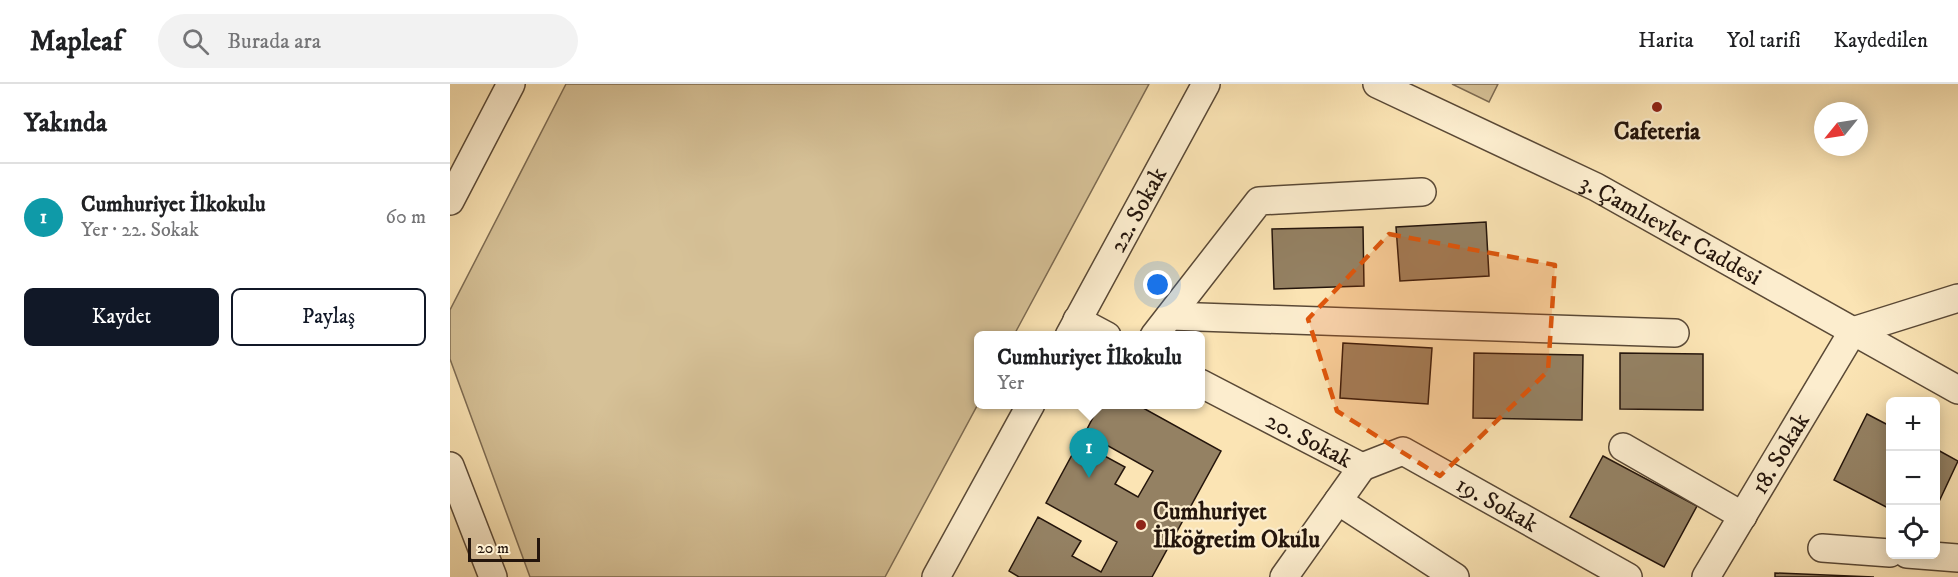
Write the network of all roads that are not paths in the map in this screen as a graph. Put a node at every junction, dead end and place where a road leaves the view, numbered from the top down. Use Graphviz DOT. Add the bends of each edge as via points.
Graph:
graph roads {
  1 [pos="511,84"];
  2 [pos="1206,84"];
  3 [pos="1377,84"];
  4 [pos="1422,192"];
  5 [pos="450,201"];
  6 [pos="1958,298"];
  7 [pos="1162,326"];
  8 [pos="1073,328"];
  9 [pos="1853,331"];
  10 [pos="1675,333"];
  11 [pos="1205,386"];
  12 [pos="1958,390"];
  13 [pos="1029,409"];
  14 [pos="1623,447"];
  15 [pos="450,466"];
  16 [pos="1362,467"];
  17 [pos="1338,501"];
  18 [pos="1743,516"];
  19 [pos="1822,548"];
  20 [pos="1886,553"];
  21 [pos="1940,557"];
  22 [pos="1958,558"];
  23 [pos="493,577"];
  24 [pos="936,577"];
  25 [pos="1284,577"];
  26 [pos="1455,577"];
  27 [pos="1628,577"];
  28 [pos="1706,577"];
  1 -- 5 [label="street"];
  2 -- 8 [label="street, 22. Sokak"];
  3 -- 9 [label="street, 3. Çamlıevler Caddesi" via="1596,187"];
  4 -- 7 [label="street" via="1259,201"];
  6 -- 9 [label="street"];
  7 -- 10 [label="street"];
  9 -- 12 [label="street, 3. Çamlıevler Caddesi"];
  9 -- 18 [label="street, 18. Sokak"];
  11 -- 16 [label="street, 20. Sokak"];
  13 -- 24 [label="street"];
  14 -- 18 [label="street"];
  15 -- 23 [label="street"];
  16 -- 17 [label="street, 20. Sokak"];
  16 -- 27 [label="street, 19. Sokak" via="1403,451"];
  17 -- 25 [label="street, 20. Sokak"];
  17 -- 26 [label="street"];
  18 -- 28 [label="street, 18. Sokak"];
  19 -- 20 [label="street"];
  21 -- 22 [label="street"];
}
